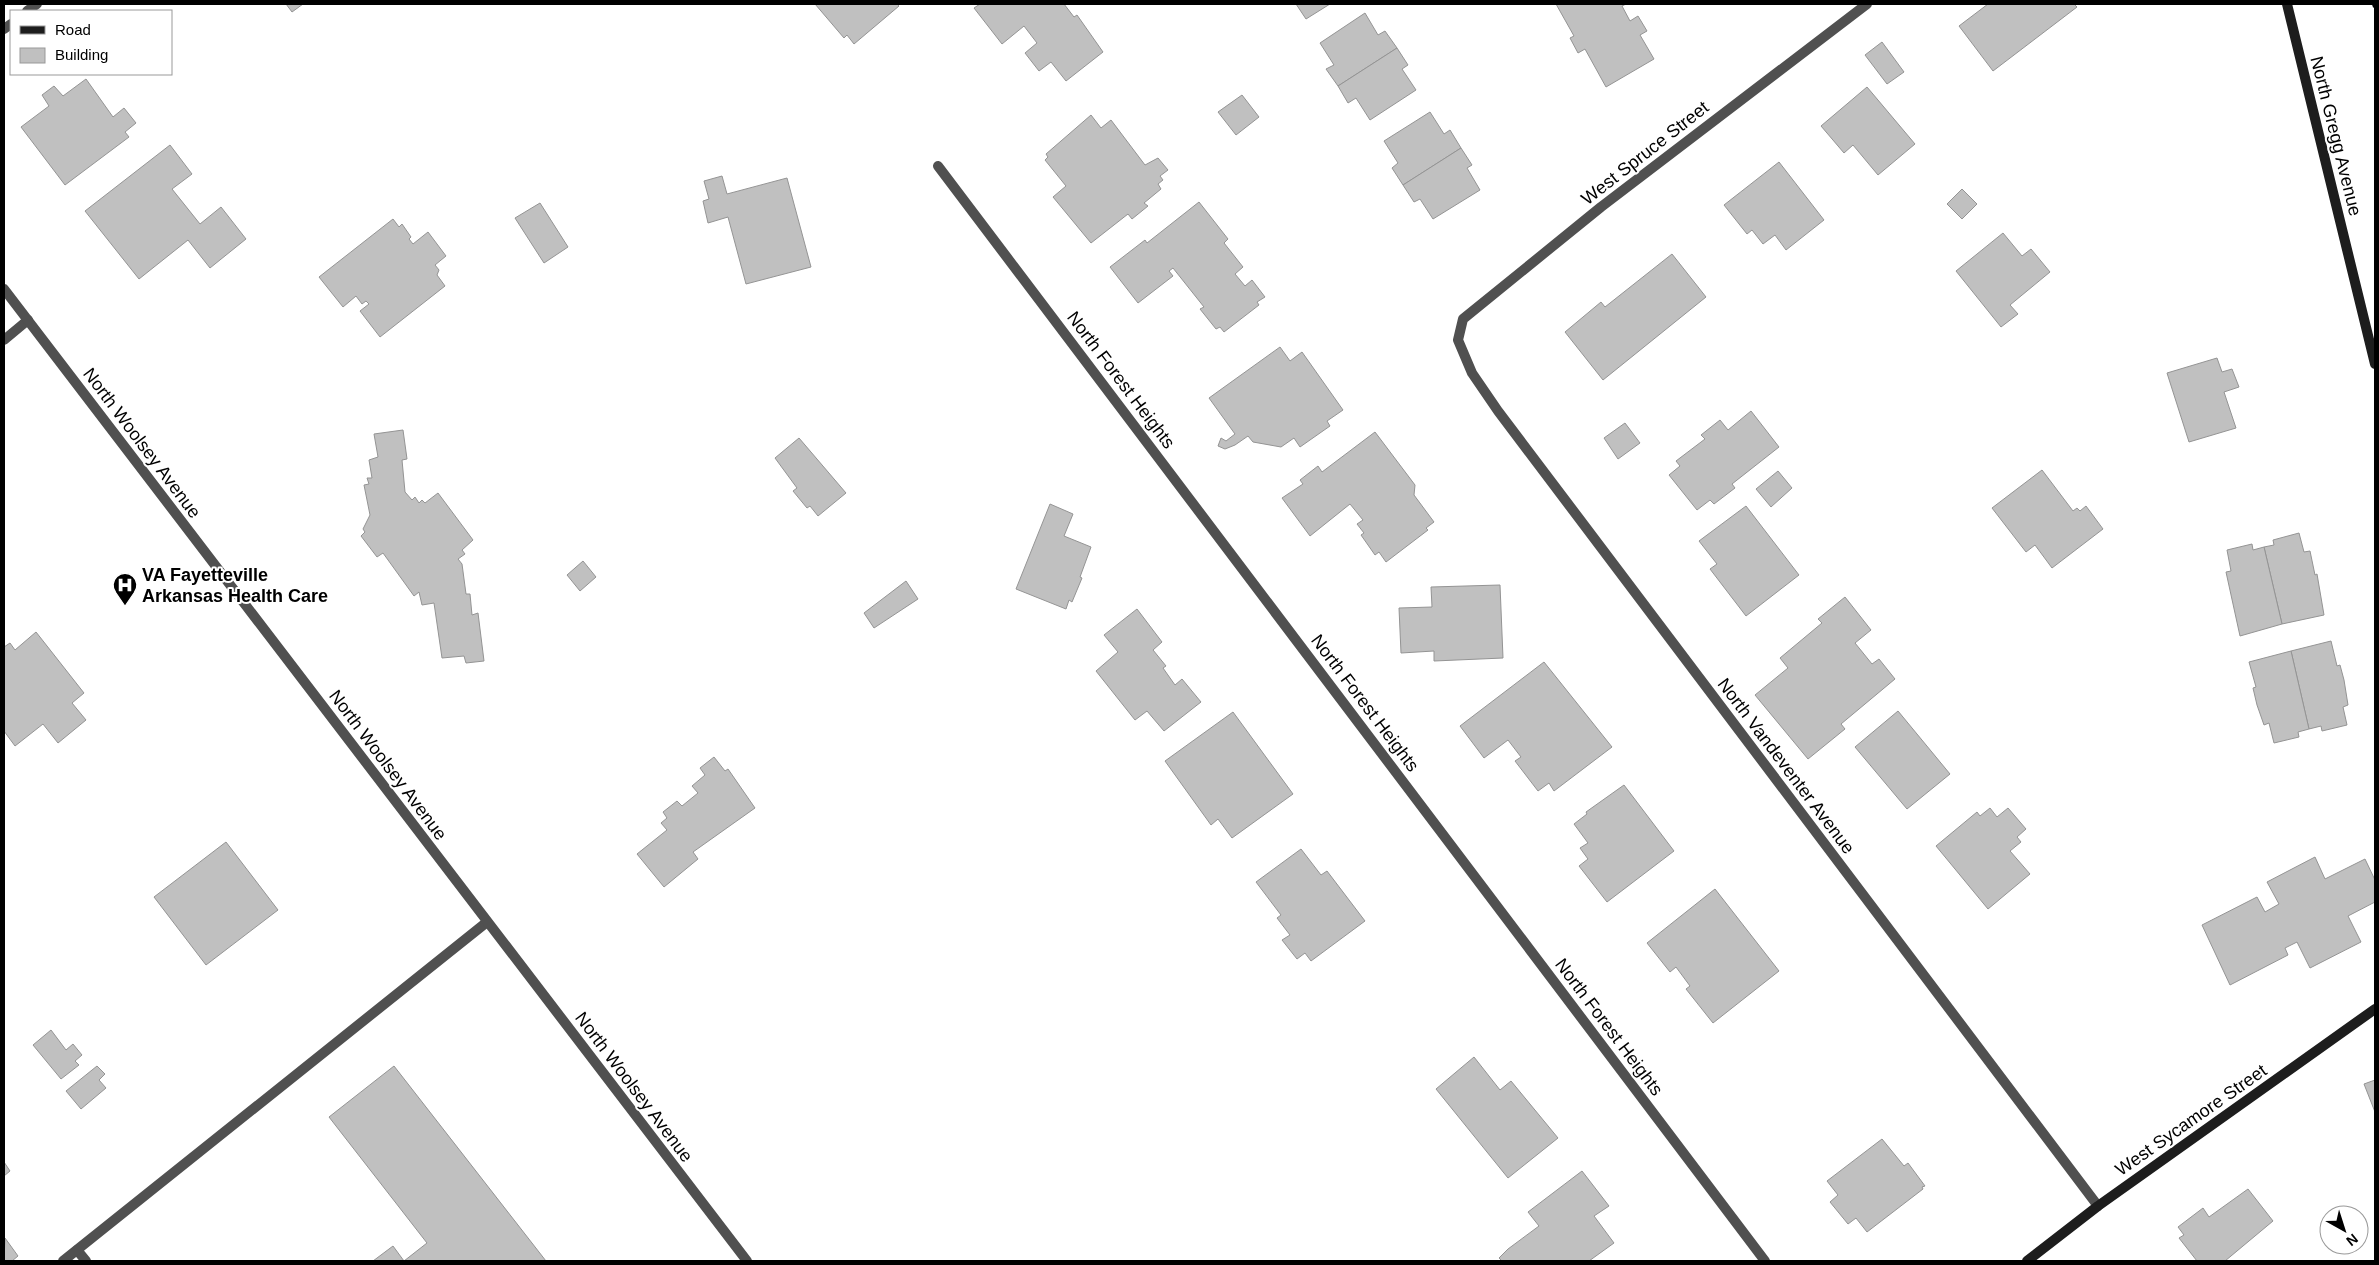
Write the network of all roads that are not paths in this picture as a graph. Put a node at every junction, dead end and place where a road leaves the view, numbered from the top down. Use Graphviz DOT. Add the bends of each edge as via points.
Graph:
graph roads {
  1 [pos="1867,4"];
  2 [pos="2287,4"];
  3 [pos="938,166"];
  4 [pos="4,289"];
  5 [pos="28,320"];
  6 [pos="4,340"];
  7 [pos="1458,340"];
  8 [pos="2375,364"];
  9 [pos="487,922"];
  10 [pos="2375,1009"];
  11 [pos="2098,1206"];
  12 [pos="77,1250"];
  13 [pos="63,1261"];
  14 [pos="86,1261"];
  15 [pos="747,1261"];
  16 [pos="1765,1261"];
  17 [pos="2027,1261"];
  1 -- 7 [label="street, West Spruce Street" via="1600,207 1463,319"];
  2 -- 8 [label="street, North Gregg Avenue"];
  3 -- 16 [label="street, North Forest Heights"];
  4 -- 5 [label="street, North Woolsey Avenue"];
  5 -- 6 [label="street"];
  5 -- 9 [label="street, North Woolsey Avenue"];
  7 -- 11 [label="street, North Vandeventer Avenue" via="1472,373 1498,411"];
  9 -- 12 [label="street"];
  9 -- 15 [label="street, North Woolsey Avenue"];
  10 -- 11 [label="street, West Sycamore Street"];
  11 -- 17 [label="street, West Sycamore Street"];
  12 -- 13 [label="street"];
  12 -- 14 [label="street"];
}
